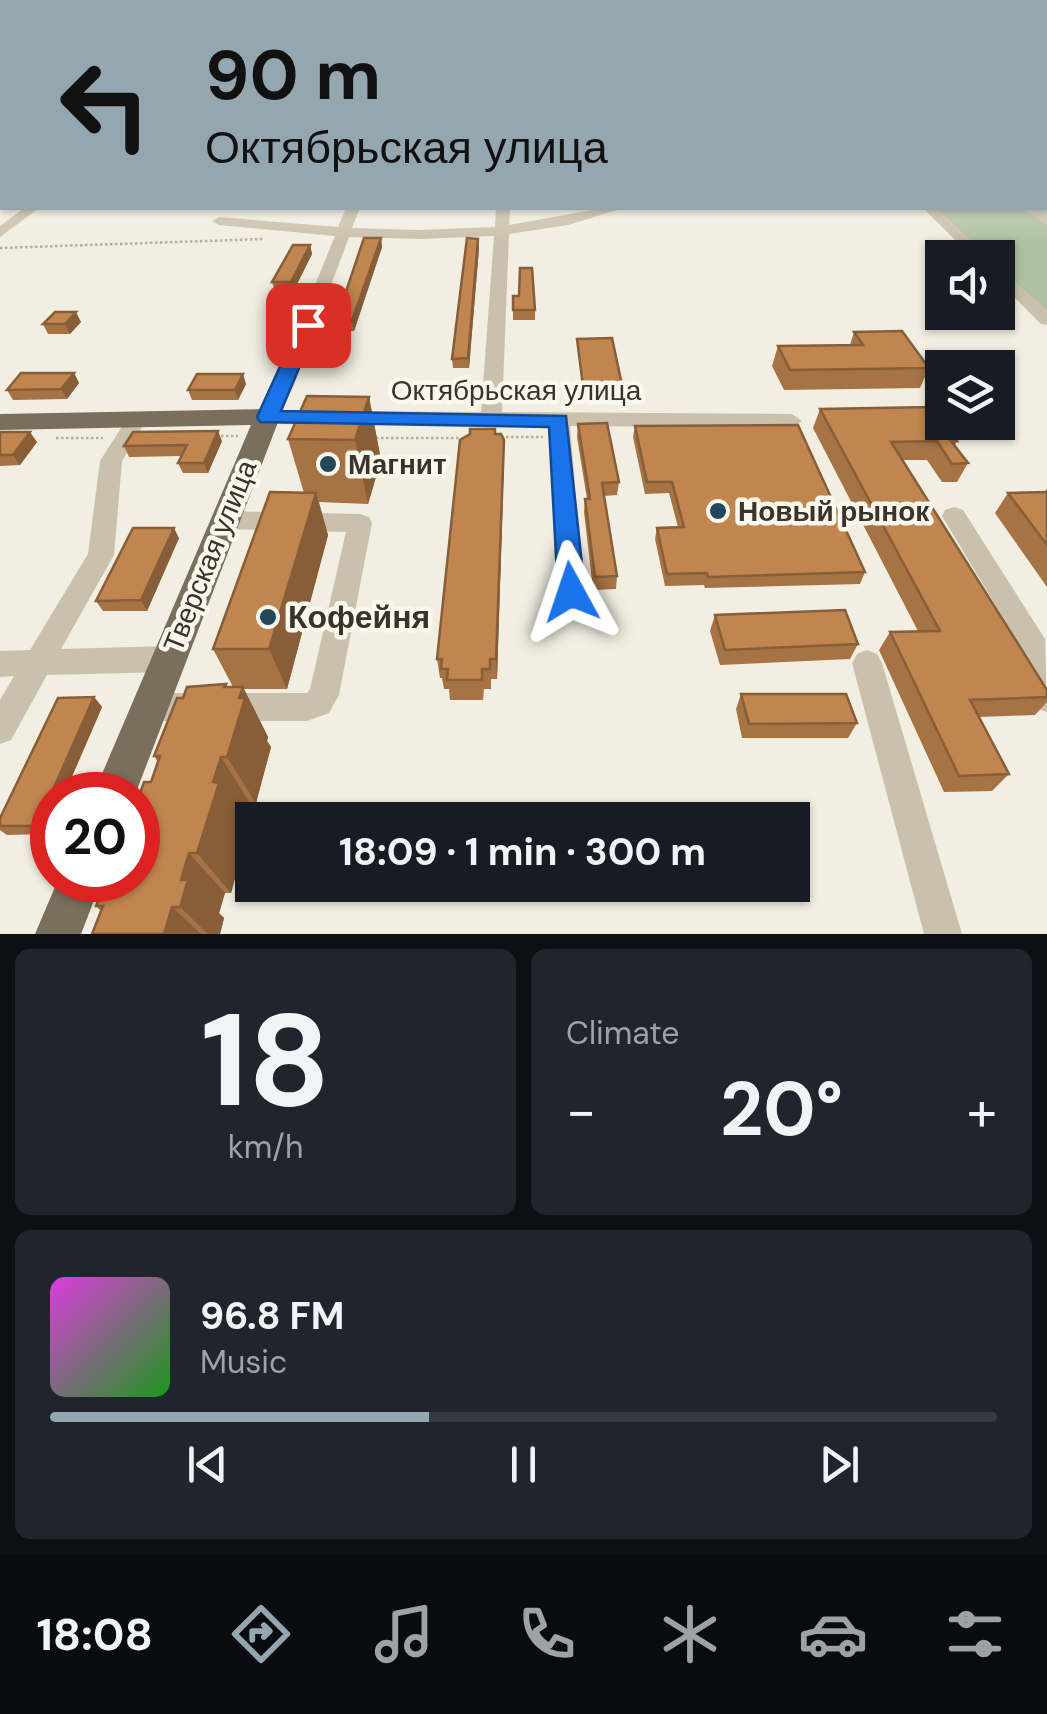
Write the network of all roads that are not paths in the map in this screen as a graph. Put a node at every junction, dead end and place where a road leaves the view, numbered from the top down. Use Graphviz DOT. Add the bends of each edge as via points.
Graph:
graph roads {
  1 [pos="29,210"];
  2 [pos="228,210"];
  3 [pos="352,210"];
  4 [pos="504,210"];
  5 [pos="609,210"];
  6 [pos="932,210"];
  7 [pos="0,232"];
  8 [pos="502,232"];
  9 [pos="344,234"];
  10 [pos="963,240"];
  11 [pos="1015,289"];
  12 [pos="1047,320"];
  13 [pos="267,417"];
  14 [pos="137,419"];
  15 [pos="490,420"];
  16 [pos="559,420"];
  17 [pos="792,421"];
  18 [pos="0,422"];
  19 [pos="954,516"];
  20 [pos="224,520"];
  21 [pos="571,592"];
  22 [pos="168,659"];
  23 [pos="867,663"];
  24 [pos="0,664"];
  25 [pos="36,664"];
  26 [pos="1047,698"];
  27 [pos="149,707"];
  28 [pos="0,729"];
  29 [pos="123,772"];
  30 [pos="71,902"];
  31 [pos="58,934"];
  32 [pos="943,934"];
  1 -- 7 [label="street"];
  2 -- 9 [label="street" via="220,221"];
  3 -- 9 [label="street, Тверская улица"];
  4 -- 8 [label="street"];
  5 -- 8 [label="street"];
  6 -- 10 [label="street"];
  8 -- 9 [label="street"];
  8 -- 15 [label="street"];
  9 -- 13 [label="street, Тверская улица"];
  11 -- 12 [label="street"];
  13 -- 14 [label="main road, Октябрьская улица"];
  13 -- 15 [label="street, Октябрьская улица"];
  13 -- 20 [label="main road, Тверская улица"];
  14 -- 18 [label="main road, Октябрьская улица"];
  14 -- 25 [label="street" via="111,461 101,555"];
  15 -- 16 [label="street, Октябрьская улица"];
  16 -- 17 [label="street, Октябрьская улица"];
  16 -- 21 [label="street"];
  19 -- 26 [label="street" via="1032,640 1031,668"];
  20 -- 22 [label="main road, Тверская улица"];
  20 -- 27 [label="street" via="360,523 324,695 307,707"];
  22 -- 25 [label="street"];
  22 -- 27 [label="main road, Тверская улица"];
  23 -- 32 [label="street"];
  24 -- 25 [label="street"];
  25 -- 28 [label="street"];
  27 -- 29 [label="main road, Тверская улица"];
  30 -- 31 [label="main road"];
}
